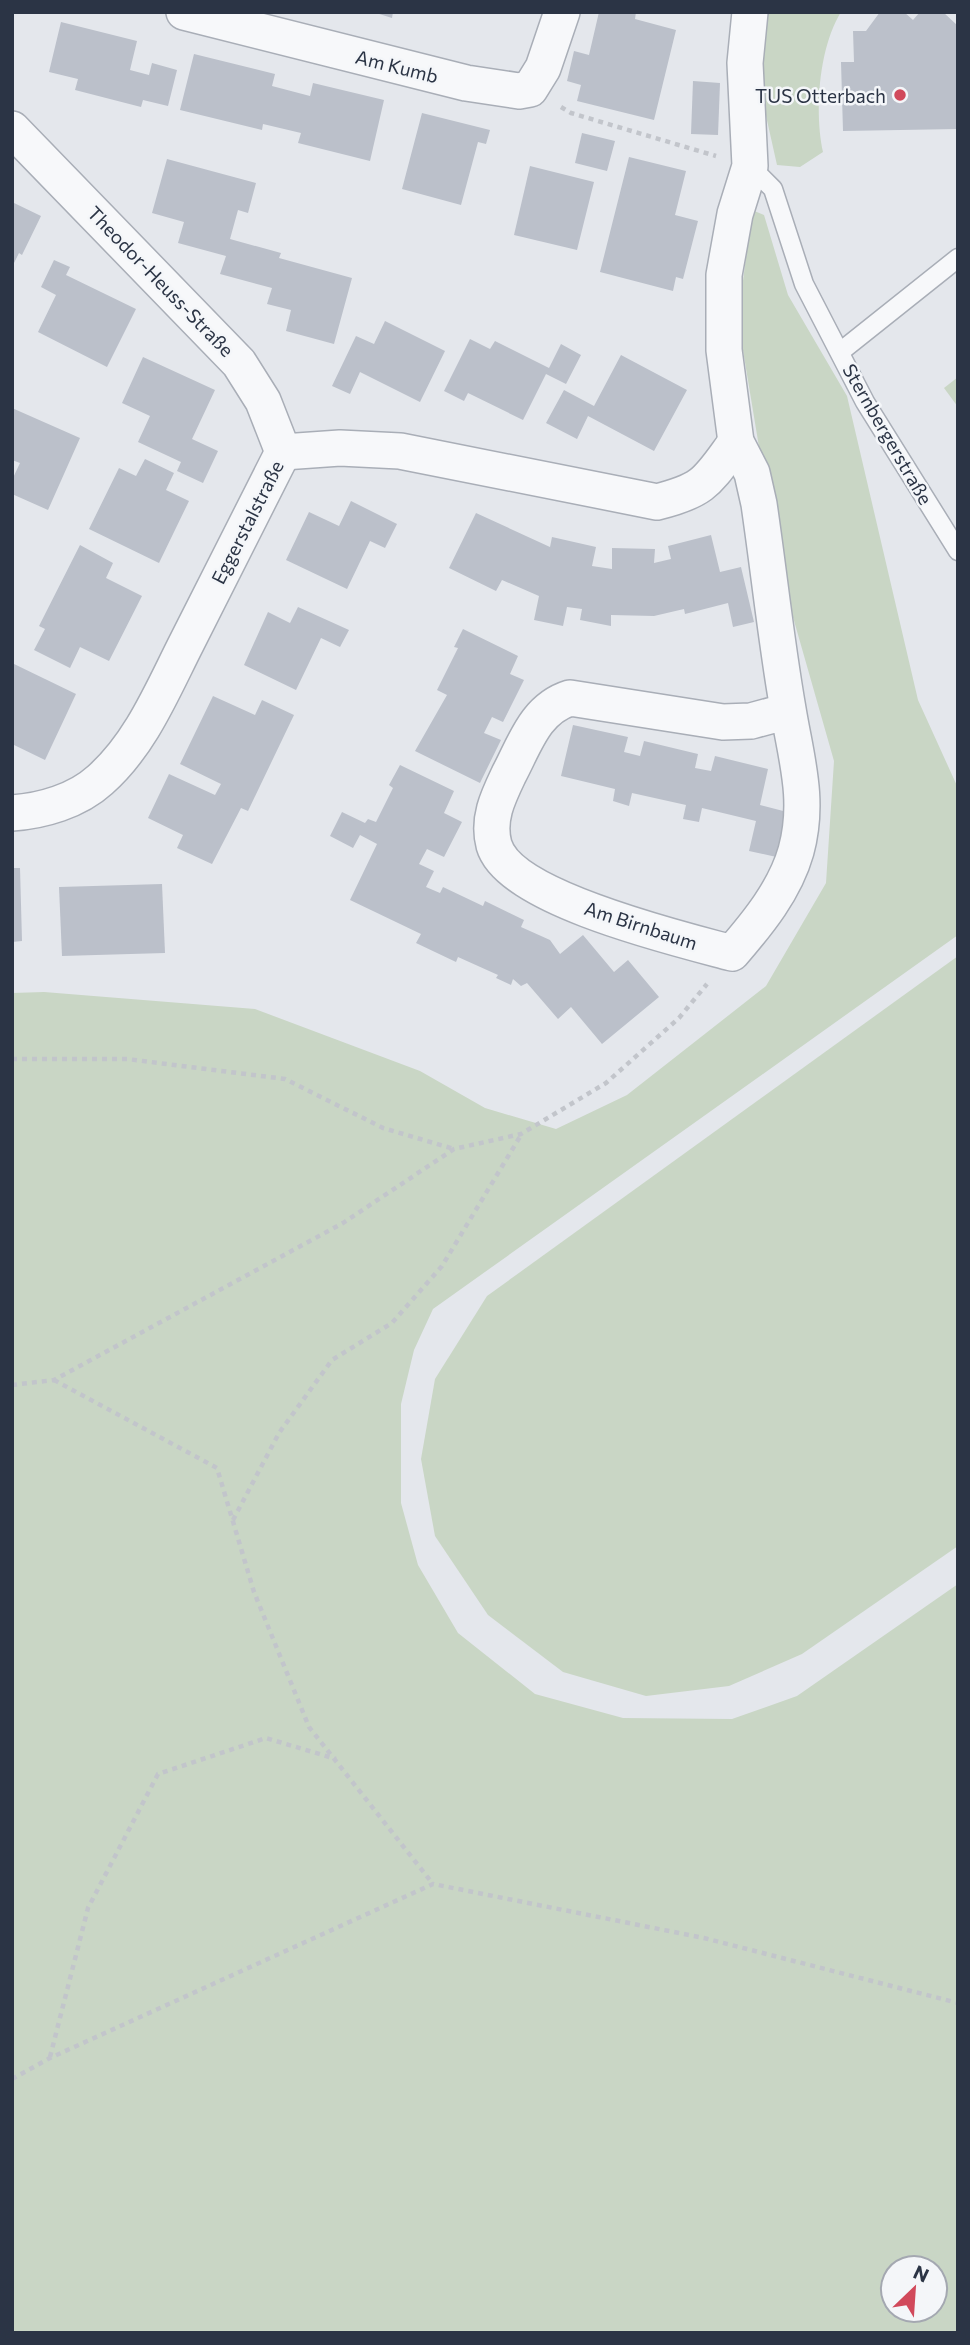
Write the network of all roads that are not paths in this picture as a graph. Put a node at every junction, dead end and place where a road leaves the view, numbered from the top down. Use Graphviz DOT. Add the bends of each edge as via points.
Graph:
graph roads {
  1 [pos="184,12"];
  2 [pos="562,12"];
  3 [pos="750,12"];
  4 [pos="12,129"];
  5 [pos="750,166"];
  6 [pos="958,258"];
  7 [pos="841,352"];
  8 [pos="736,442"];
  9 [pos="283,452"];
  10 [pos="958,551"];
  11 [pos="788,711"];
  12 [pos="12,813"];
  1 -- 2 [label="street, Am Kumb" via="466,83 519,92 530,89 543,68"];
  3 -- 5 [label="street" via="745,63"];
  4 -- 9 [label="street, Theodor-Heuss-Straße" via="239,362 263,401"];
  5 -- 7 [label="lane, Sternbergerstraße" via="773,189 804,284"];
  5 -- 8 [label="street" via="724,275 724,350"];
  6 -- 7 [label="lane, Sternbergerstraße"];
  7 -- 10 [label="lane, Sternbergerstraße" via="864,402"];
  8 -- 9 [label="street, Eggerstalstraße" via="710,479 688,494 657,502 400,451 340,448"];
  8 -- 11 [label="street" via="752,473 759,504"];
  9 -- 12 [label="street, Eggerstalstraße" via="150,714 122,757 99,782 69,799 36,811"];
  11 -- 11 [label="street, Am Birnbaum" via="751,722 723,722 570,698 553,704 540,716 498,796 491,822 495,848 516,873 545,889 616,920 732,953 780,889 796,851 804,798"];
}
